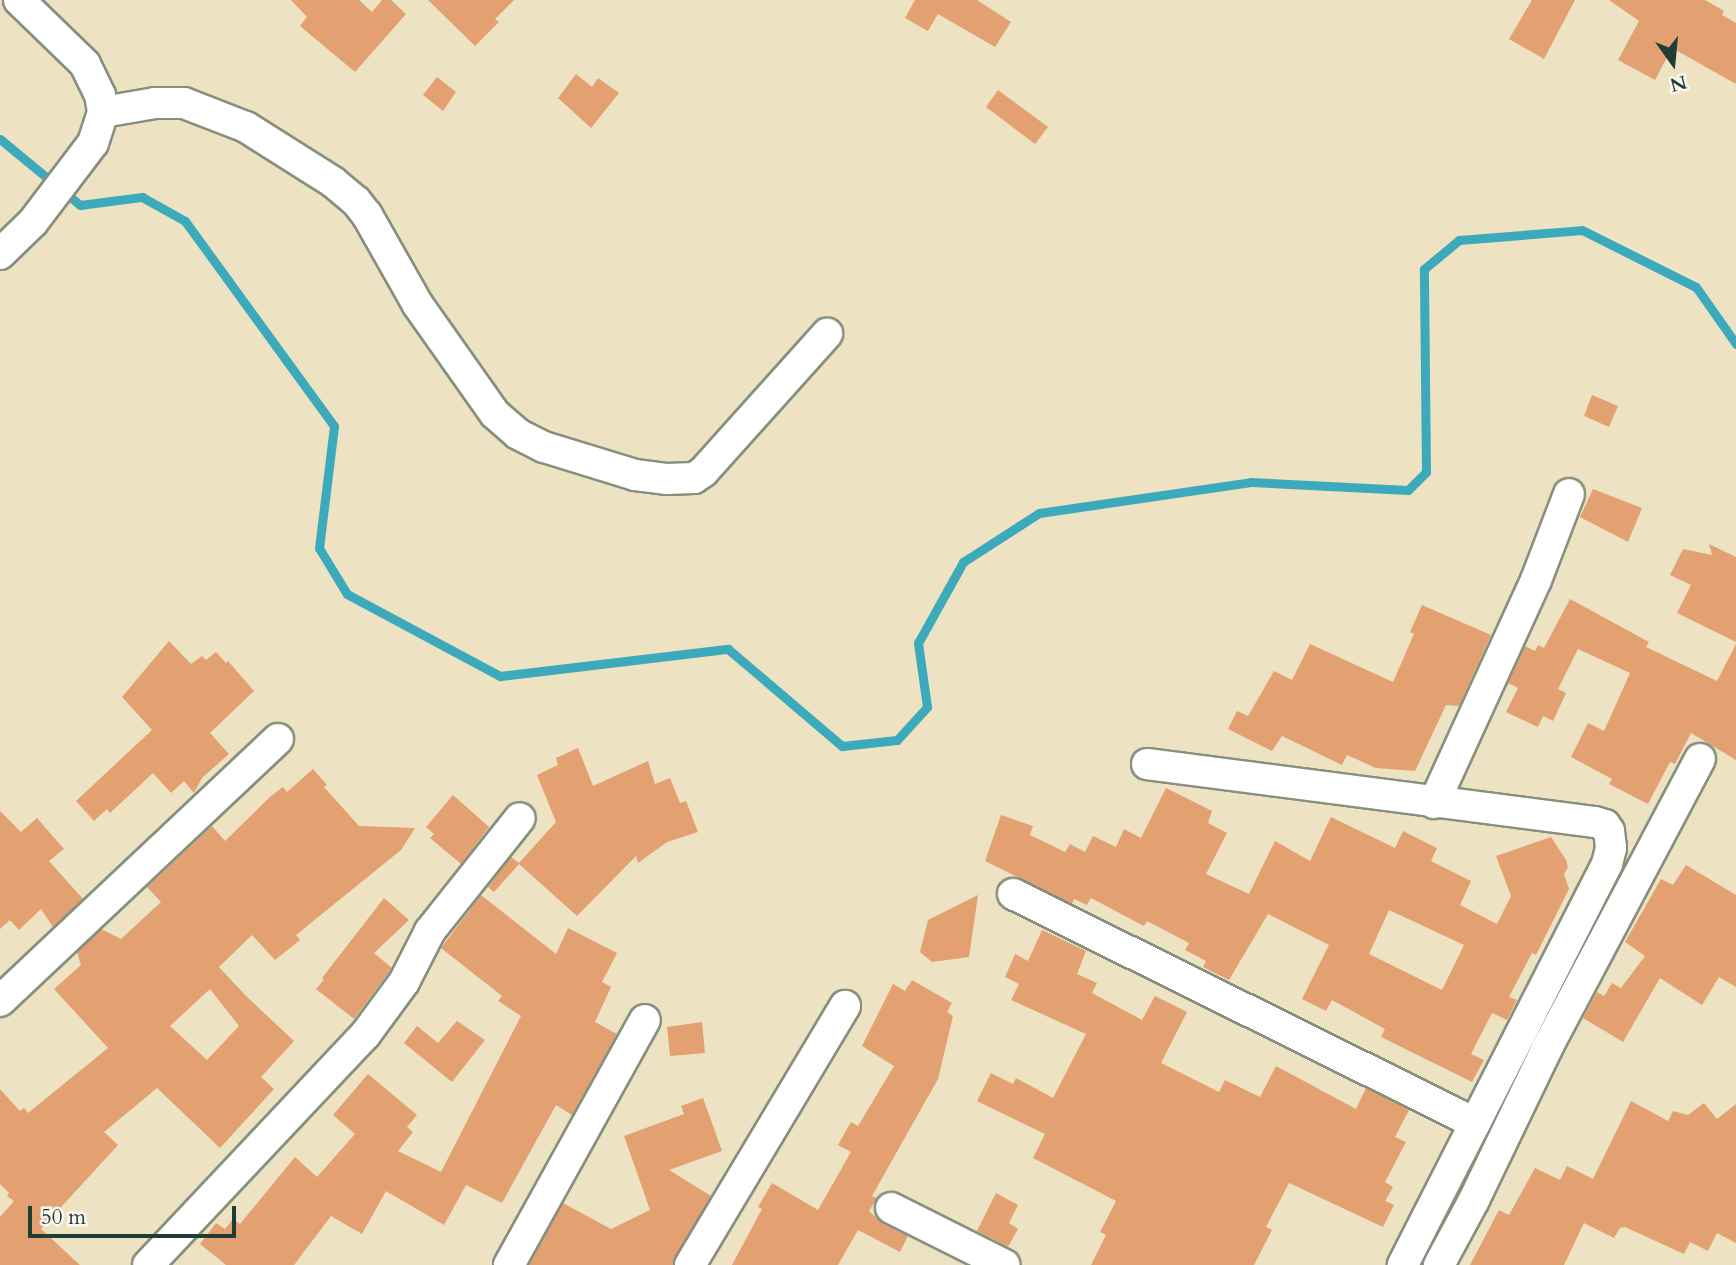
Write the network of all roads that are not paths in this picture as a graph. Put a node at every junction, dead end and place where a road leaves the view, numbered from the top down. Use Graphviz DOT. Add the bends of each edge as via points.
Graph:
graph roads {
  1 [pos="19,0"];
  2 [pos="103,112"];
  3 [pos="0,254"];
  4 [pos="827,334"];
  5 [pos="1569,494"];
  6 [pos="278,739"];
  7 [pos="1700,759"];
  8 [pos="1147,764"];
  9 [pos="1434,803"];
  10 [pos="520,818"];
  11 [pos="1013,894"];
  12 [pos="0,1001"];
  13 [pos="845,1006"];
  14 [pos="645,1020"];
  15 [pos="1475,1123"];
  16 [pos="891,1208"];
  17 [pos="148,1265"];
  18 [pos="509,1265"];
  19 [pos="690,1265"];
  20 [pos="1005,1265"];
  21 [pos="1403,1265"];
  22 [pos="1439,1265"];
  1 -- 2 [label="street" via="85,64"];
  2 -- 3 [label="street" via="93,143 33,222"];
  2 -- 4 [label="street" via="184,103 246,127 333,182 366,215 418,305 495,414 518,434 544,447 635,475 694,478 703,472"];
  5 -- 9 [label="street" via="1536,580"];
  6 -- 12 [label="street"];
  7 -- 22 [label="street"];
  8 -- 9 [label="street"];
  9 -- 15 [label="street" via="1595,822 1605,825 1612,839 1607,864"];
  10 -- 17 [label="street" via="430,931 404,982 365,1035"];
  11 -- 15 [label="street"];
  13 -- 19 [label="street"];
  14 -- 18 [label="street"];
  15 -- 21 [label="street"];
  16 -- 20 [label="street"];
}
